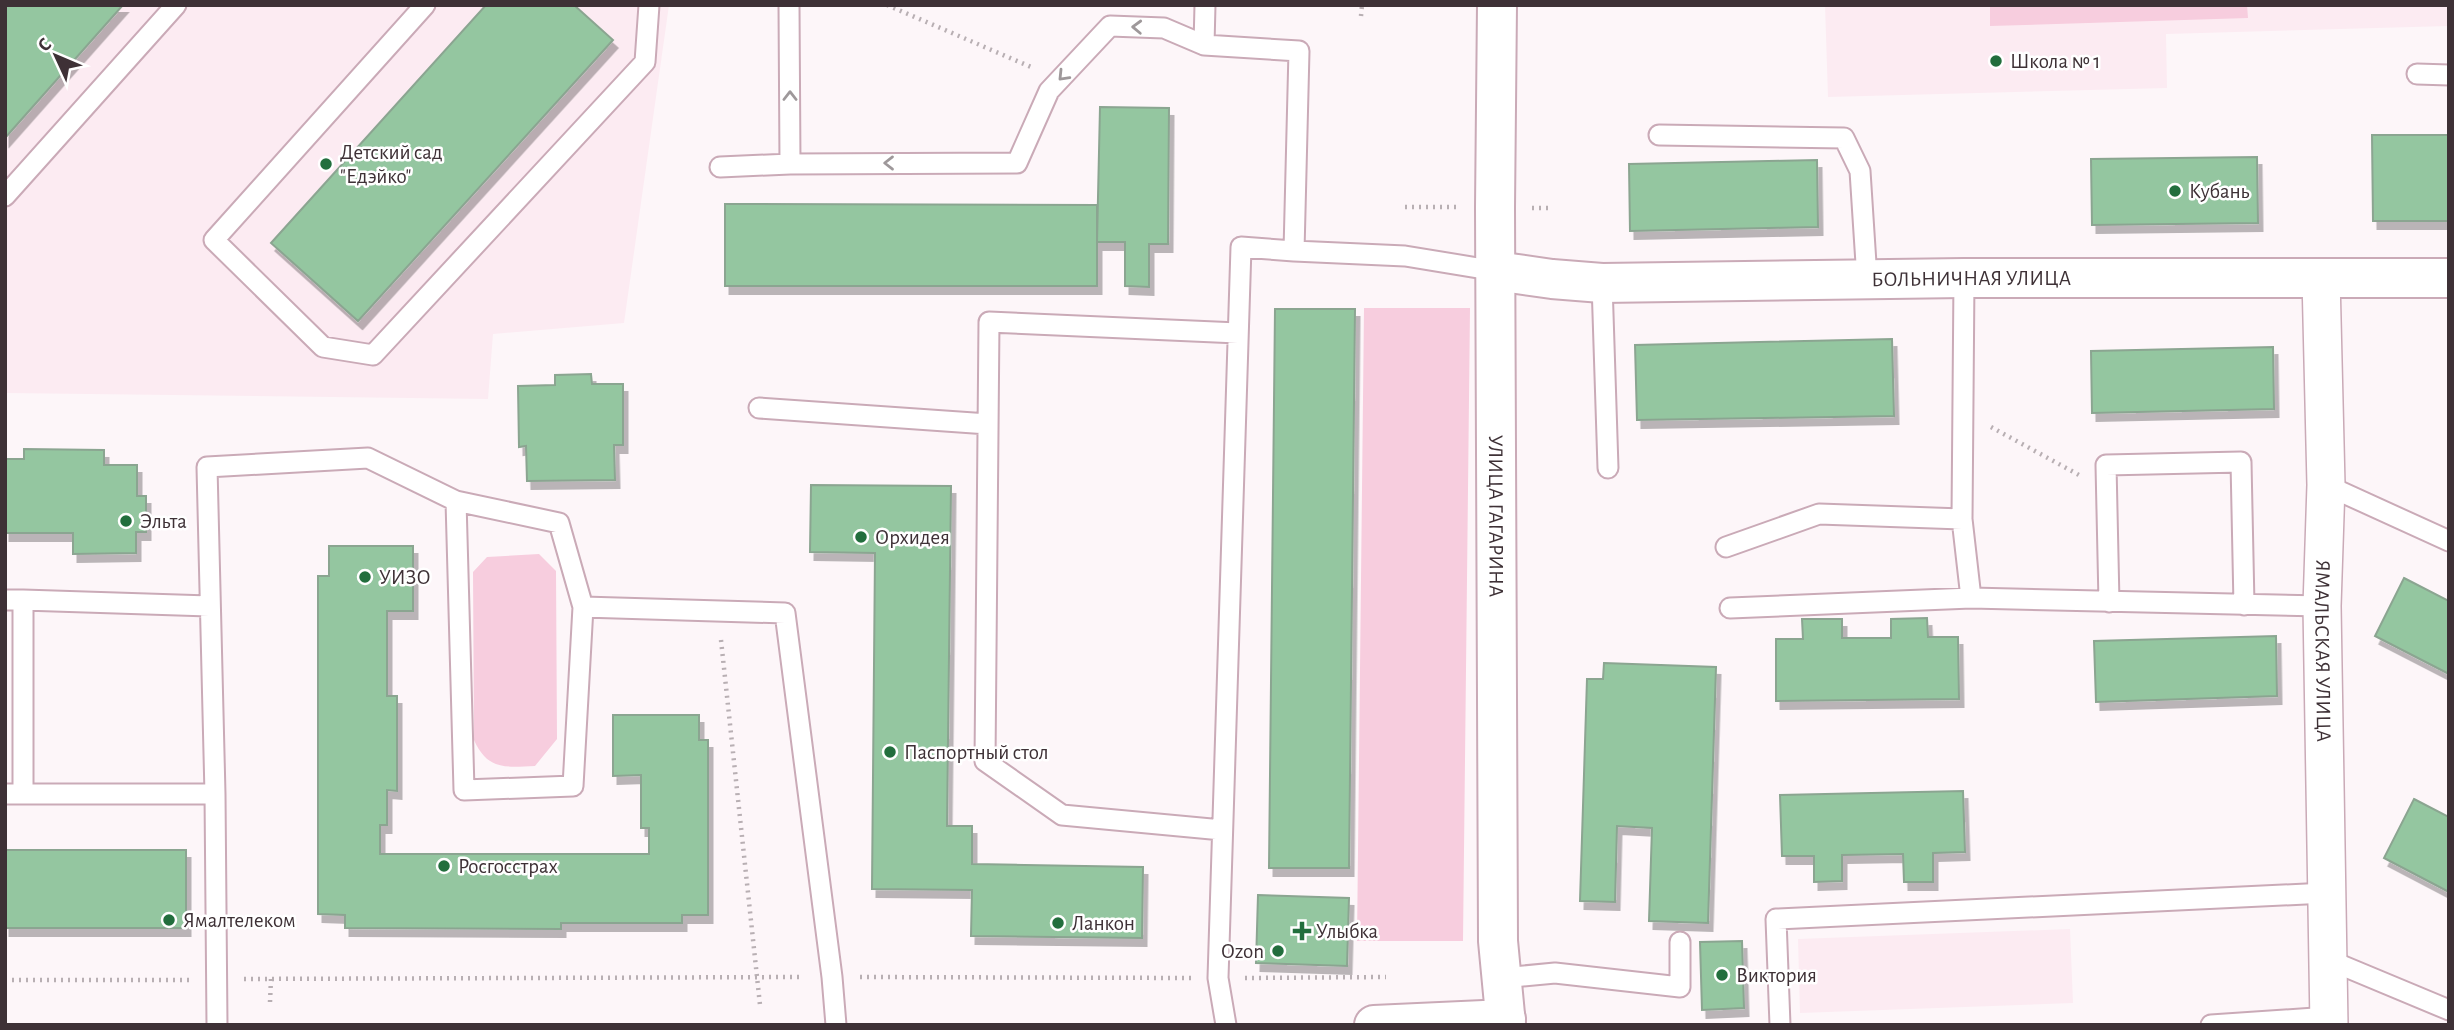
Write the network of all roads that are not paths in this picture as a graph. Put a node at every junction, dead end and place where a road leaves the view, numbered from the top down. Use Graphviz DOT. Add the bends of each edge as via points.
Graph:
graph roads {
  1 [pos="176,5"];
  2 [pos="425,5"];
  3 [pos="649,5"];
  4 [pos="789,5"];
  5 [pos="1205,5"];
  6 [pos="1497,5"];
  7 [pos="1205,45"];
  8 [pos="2417,74"];
  9 [pos="2449,75"];
  10 [pos="1659,135"];
  11 [pos="790,164"];
  12 [pos="720,167"];
  13 [pos="5,195"];
  14 [pos="1294,251"];
  15 [pos="1496,271"];
  16 [pos="1965,278"];
  17 [pos="2321,278"];
  18 [pos="2449,278"];
  19 [pos="1867,279"];
  20 [pos="1602,283"];
  21 [pos="1238,333"];
  22 [pos="759,408"];
  23 [pos="988,424"];
  24 [pos="1608,468"];
  25 [pos="2326,485"];
  26 [pos="456,501"];
  27 [pos="1962,519"];
  28 [pos="2449,541"];
  29 [pos="1726,547"];
  30 [pos="1971,598"];
  31 [pos="14,600"];
  32 [pos="2109,602"];
  33 [pos="2244,605"];
  34 [pos="209,606"];
  35 [pos="2322,606"];
  36 [pos="583,607"];
  37 [pos="1730,608"];
  38 [pos="14,794"];
  39 [pos="215,794"];
  40 [pos="1222,830"];
  41 [pos="2326,893"];
  42 [pos="1680,942"];
  43 [pos="2329,960"];
  44 [pos="1502,978"];
  45 [pos="2449,1010"];
  46 [pos="2329,1021"];
  47 [pos="1506,1022"];
  48 [pos="216,1025"];
  49 [pos="836,1025"];
  50 [pos="1226,1025"];
  51 [pos="1374,1025"];
  52 [pos="1780,1025"];
  53 [pos="2211,1025"];
  1 -- 13 [label="lane"];
  2 -- 3 [label="lane" via="214,240 323,347 373,355 645,62"];
  11 -- 4 [label="lane, one-way"];
  5 -- 7 [label="lane"];
  6 -- 15 [label="street, УЛИЦА ГАГАРИНА"];
  7 -- 11 [label="lane, one-way" via="1164,28 1110,26 1049,91 1017,163"];
  7 -- 14 [label="lane" via="1300,51"];
  8 -- 9 [label="lane"];
  10 -- 19 [label="lane" via="1844,138 1860,171"];
  11 -- 12 [label="lane"];
  14 -- 15 [label="lane" via="1405,256"];
  14 -- 21 [label="lane" via="1241,247"];
  15 -- 20 [label="street, БОЛЬНИЧНАЯ УЛИЦА"];
  15 -- 44 [label="street, УЛИЦА ГАГАРИНА" via="1498,927"];
  16 -- 17 [label="street, БОЛЬНИЧНАЯ УЛИЦА"];
  16 -- 19 [label="street, БОЛЬНИЧНАЯ УЛИЦА"];
  16 -- 27 [label="lane"];
  17 -- 18 [label="street, БОЛЬНИЧНАЯ УЛИЦА"];
  17 -- 25 [label="street, ЯМАЛЬСКАЯ УЛИЦА"];
  19 -- 20 [label="street, БОЛЬНИЧНАЯ УЛИЦА"];
  20 -- 24 [label="lane"];
  21 -- 23 [label="lane" via="989,322"];
  21 -- 40 [label="lane"];
  22 -- 23 [label="lane"];
  23 -- 40 [label="lane" via="985,761 1062,815"];
  25 -- 28 [label="lane"];
  25 -- 35 [label="street, ЯМАЛЬСКАЯ УЛИЦА"];
  26 -- 34 [label="lane" via="368,458 207,467"];
  26 -- 36 [label="lane" via="559,523"];
  26 -- 36 [label="lane" via="464,790 573,786"];
  27 -- 29 [label="lane" via="1819,514"];
  27 -- 30 [label="lane"];
  30 -- 32 [label="lane"];
  30 -- 37 [label="lane"];
  31 -- 34 [label="lane"];
  31 -- 38 [label="lane"];
  32 -- 33 [label="lane"];
  32 -- 33 [label="lane" via="2106,466 2241,462"];
  33 -- 35 [label="lane"];
  34 -- 39 [label="lane"];
  35 -- 41 [label="street, ЯМАЛЬСКАЯ УЛИЦА"];
  36 -- 49 [label="lane" via="785,613"];
  38 -- 39 [label="lane"];
  39 -- 48 [label="lane"];
  40 -- 50 [label="lane" via="1218,978"];
  41 -- 43 [label="street, ЯМАЛЬСКАЯ УЛИЦА"];
  41 -- 52 [label="lane" via="1776,919"];
  42 -- 44 [label="lane" via="1680,987 1555,973"];
  43 -- 45 [label="lane"];
  43 -- 46 [label="street, ЯМАЛЬСКАЯ УЛИЦА"];
  44 -- 47 [label="street, УЛИЦА ГАГАРИНА"];
  46 -- 53 [label="lane"];
  47 -- 51 [label="street"];
}
